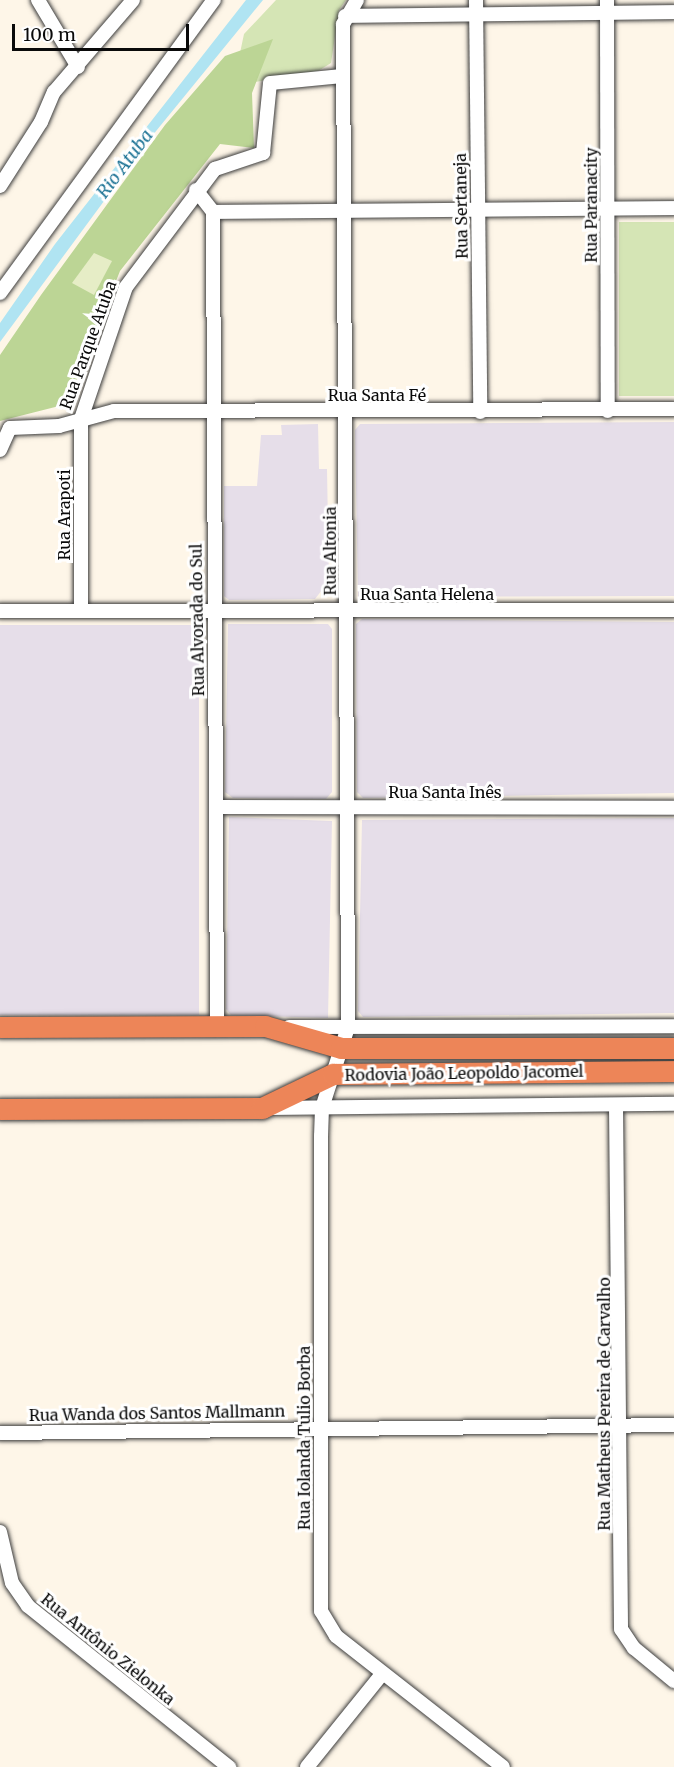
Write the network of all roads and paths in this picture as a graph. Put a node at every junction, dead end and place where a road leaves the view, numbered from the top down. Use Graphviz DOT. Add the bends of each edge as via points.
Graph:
graph roads {
  1 [pos="38,0"];
  2 [pos="133,0"];
  3 [pos="214,0"];
  4 [pos="357,0"];
  5 [pos="476,0"];
  6 [pos="607,7"];
  7 [pos="674,12"];
  8 [pos="476,15"];
  9 [pos="345,16"];
  10 [pos="78,67"];
  11 [pos="343,76"];
  12 [pos="0,186"];
  13 [pos="196,190"];
  14 [pos="674,208"];
  15 [pos="345,209"];
  16 [pos="608,211"];
  17 [pos="213,212"];
  18 [pos="477,212"];
  19 [pos="0,293"];
  20 [pos="674,409"];
  21 [pos="213,411"];
  22 [pos="608,411"];
  23 [pos="347,412"];
  24 [pos="480,412"];
  25 [pos="81,419"];
  26 [pos="0,450"];
  27 [pos="346,610"];
  28 [pos="674,610"];
  29 [pos="0,611"];
  30 [pos="81,611"];
  31 [pos="212,611"];
  32 [pos="217,807"];
  33 [pos="674,808"];
  34 [pos="345,810"];
  35 [pos="217,1026"];
  36 [pos="265,1026"];
  37 [pos="674,1026"];
  38 [pos="0,1027"];
  39 [pos="348,1027"];
  40 [pos="341,1048"];
  41 [pos="674,1048"];
  42 [pos="674,1071"];
  43 [pos="333,1074"];
  44 [pos="674,1104"];
  45 [pos="616,1105"];
  46 [pos="0,1108"];
  47 [pos="262,1108"];
  48 [pos="322,1108"];
  49 [pos="674,1425"];
  50 [pos="623,1426"];
  51 [pos="318,1427"];
  52 [pos="0,1433"];
  53 [pos="0,1532"];
  54 [pos="382,1674"];
  55 [pos="674,1681"];
  56 [pos="229,1767"];
  57 [pos="307,1767"];
  58 [pos="503,1767"];
  1 -- 10 [label="street"];
  2 -- 10 [label="street"];
  3 -- 19 [label="street"];
  4 -- 9 [label="street"];
  5 -- 8 [label="street, Rua Sertaneja"];
  6 -- 7 [label="street"];
  6 -- 8 [label="street"];
  6 -- 16 [label="street, Rua Paranacity"];
  8 -- 9 [label="street"];
  8 -- 18 [label="street, Rua Sertaneja"];
  9 -- 11 [label="street"];
  10 -- 12 [label="street" via="51,96 41,122"];
  11 -- 13 [label="street, Rua Parque Atuba" via="270,83 262,153 215,169"];
  11 -- 15 [label="street, Rua Altonia"];
  13 -- 17 [label="street"];
  13 -- 25 [label="street, Rua Parque Atuba" via="126,286"];
  14 -- 16 [label="street"];
  15 -- 17 [label="street"];
  15 -- 18 [label="street"];
  15 -- 23 [label="street, Rua Altonia"];
  16 -- 18 [label="street"];
  16 -- 22 [label="street, Rua Paranacity"];
  17 -- 21 [label="street, Rua Alvorada do Sul"];
  18 -- 24 [label="street, Rua Sertaneja"];
  20 -- 22 [label="street, Rua Santa Fé"];
  21 -- 23 [label="street, Rua Santa Fé"];
  21 -- 25 [label="street, Rua Santa Fé" via="114,411"];
  21 -- 31 [label="street, Rua Alvorada do Sul"];
  22 -- 24 [label="street, Rua Santa Fé"];
  23 -- 24 [label="street, Rua Santa Fé"];
  23 -- 27 [label="street, Rua Altonia"];
  25 -- 26 [label="street, Rua Parque Atuba" via="10,428"];
  25 -- 30 [label="street, Rua Arapoti"];
  27 -- 28 [label="street, Rua Santa Helena"];
  27 -- 31 [label="street, Rua Santa Helena"];
  27 -- 34 [label="street, Rua Altonia"];
  29 -- 30 [label="street, Rua Santa Helena"];
  30 -- 31 [label="street, Rua Santa Helena"];
  31 -- 32 [label="street, Rua Alvorada do Sul"];
  32 -- 34 [label="street, Rua Santa Inês"];
  32 -- 35 [label="street, Rua Alvorada do Sul"];
  33 -- 34 [label="street, Rua Santa Inês"];
  34 -- 39 [label="street, Rua Altonia"];
  35 -- 36 [label="highway, Rodovia João Leopoldo Jacomel"];
  35 -- 38 [label="highway, Rodovia João Leopoldo Jacomel"];
  36 -- 39 [label="street, Rodovia João Leopoldo Jacomel"];
  36 -- 40 [label="highway, Rodovia João Leopoldo Jacomel"];
  37 -- 39 [label="street, Rodovia João Leopoldo Jacomel"];
  39 -- 40 [label="street, Rua Iolanda Tulio Borba"];
  40 -- 41 [label="highway, Rodovia João Leopoldo Jacomel"];
  40 -- 43 [label="street, Rua Iolanda Tulio Borba"];
  42 -- 43 [label="highway, Rodovia João Leopoldo Jacomel"];
  43 -- 47 [label="highway, Rodovia João Leopoldo Jacomel"];
  43 -- 48 [label="street, Rua Iolanda Tulio Borba"];
  44 -- 45 [label="street, Rodovia João Leopoldo Jacomel"];
  45 -- 48 [label="street, Rodovia João Leopoldo Jacomel"];
  45 -- 50 [label="street, Rua Matheus Pereira de Carvalho"];
  46 -- 47 [label="highway, Rodovia João Leopoldo Jacomel"];
  47 -- 48 [label="street, Rodovia João Leopoldo Jacomel"];
  48 -- 51 [label="street, Rua Iolanda Tulio Borba"];
  49 -- 50 [label="street, Rua Wanda dos Santos Mallmann"];
  50 -- 51 [label="street, Rua Wanda dos Santos Mallmann"];
  50 -- 55 [label="street, Rua Matheus Pereira de Carvalho" via="621,1629 634,1648"];
  51 -- 52 [label="street, Rua Wanda dos Santos Mallmann"];
  51 -- 54 [label="street, Rua Iolanda Tulio Borba" via="321,1611 336,1636"];
  53 -- 56 [label="street, Rua Antônio Zielonka" via="12,1583 28,1606"];
  54 -- 57 [label="street"];
  54 -- 58 [label="street, Rua Iolanda Tulio Borba"];
}
